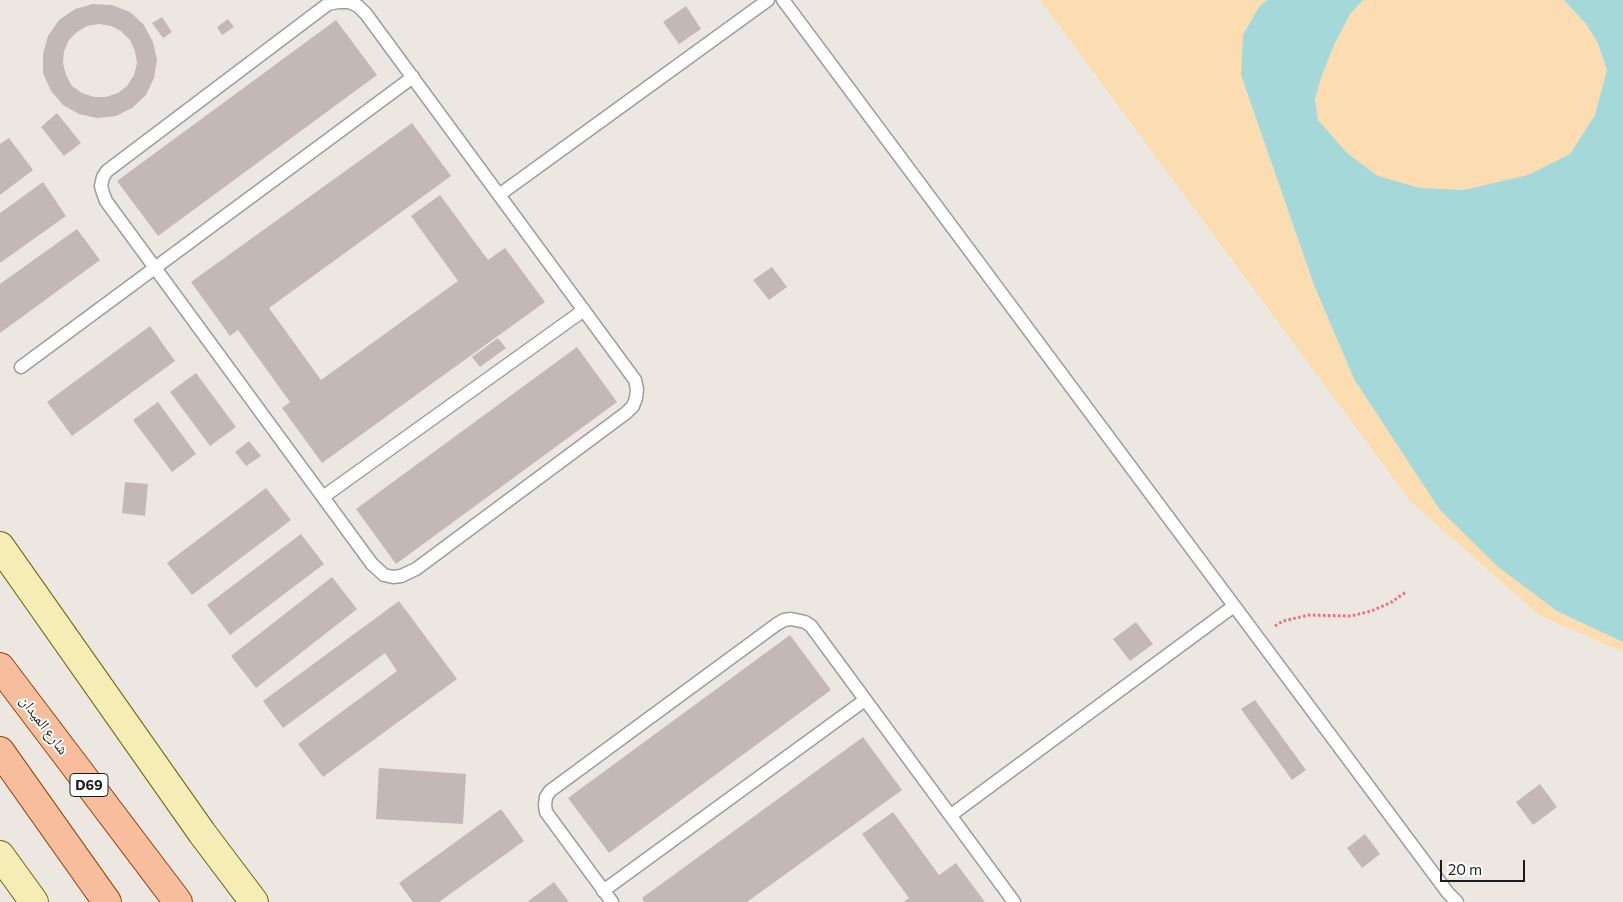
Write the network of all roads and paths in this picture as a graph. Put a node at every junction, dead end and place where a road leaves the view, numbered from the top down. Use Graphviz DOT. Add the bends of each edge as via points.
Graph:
graph roads {
  1 [pos="768,0"];
  2 [pos="783,0"];
  3 [pos="413,78"];
  4 [pos="499,195"];
  5 [pos="156,268"];
  6 [pos="584,310"];
  7 [pos="21,367"];
  8 [pos="323,497"];
  9 [pos="0,546"];
  10 [pos="1406,592"];
  11 [pos="1234,606"];
  12 [pos="1259,639"];
  13 [pos="0,667"];
  14 [pos="865,700"];
  15 [pos="0,750"];
  16 [pos="951,815"];
  17 [pos="0,855"];
  18 [pos="603,891"];
  19 [pos="1452,899"];
  20 [pos="34,902"];
  21 [pos="107,902"];
  22 [pos="178,902"];
  23 [pos="254,902"];
  24 [pos="612,902"];
  25 [pos="1014,902"];
  1 -- 4 [label="lane"];
  2 -- 11 [label="lane"];
  3 -- 4 [label="lane"];
  3 -- 5 [label="lane"];
  3 -- 5 [label="lane" via="358,6 349,2 328,4 103,177 101,186 106,201"];
  4 -- 6 [label="lane"];
  5 -- 7 [label="lane"];
  5 -- 8 [label="lane"];
  6 -- 8 [label="lane"];
  6 -- 8 [label="lane" via="635,380 638,389 632,406 416,569 393,577 378,570"];
  9 -- 23 [label="main road"];
  10 -- 12 [label="path" via="1390,603 1364,613 1336,617 1309,615 1283,621"];
  11 -- 12 [label="lane"];
  11 -- 16 [label="lane"];
  12 -- 19 [label="lane"];
  13 -- 22 [label="main road, شارع الميدان / D69"];
  14 -- 16 [label="lane"];
  14 -- 18 [label="lane"];
  14 -- 18 [label="lane" via="811,626 791,619 770,630 546,797 546,812"];
  15 -- 21 [label="main road"];
  16 -- 25 [label="lane"];
  17 -- 20 [label="main road"];
  18 -- 24 [label="lane"];
}
